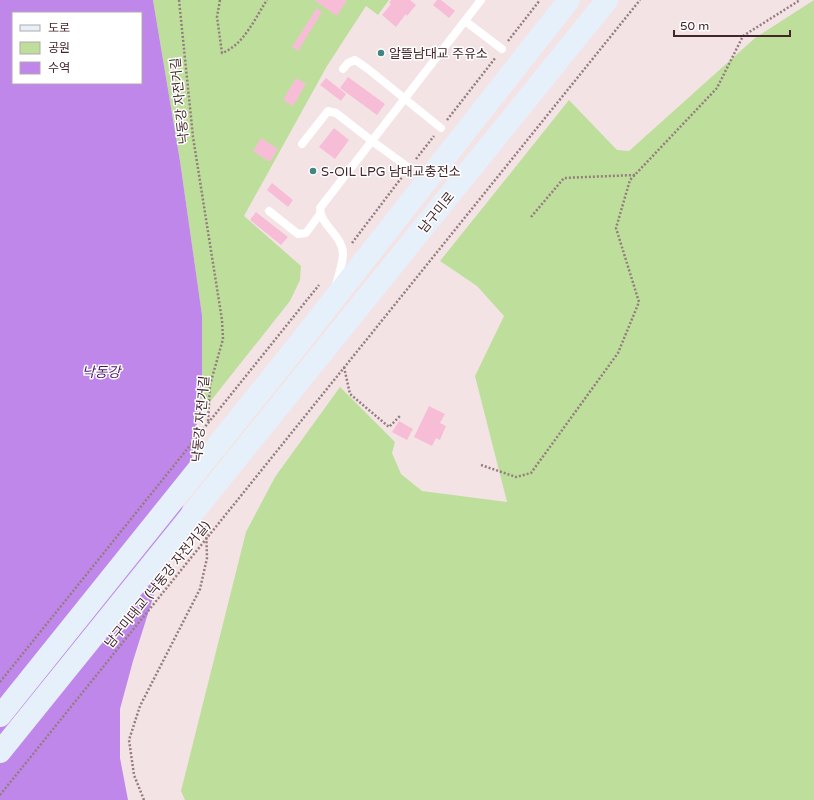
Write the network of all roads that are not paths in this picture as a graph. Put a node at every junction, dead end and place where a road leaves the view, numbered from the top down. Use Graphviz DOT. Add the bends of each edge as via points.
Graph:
graph roads {
  1 [pos="481,0"];
  2 [pos="569,0"];
  3 [pos="608,0"];
  4 [pos="465,21"];
  5 [pos="502,49"];
  6 [pos="343,69"];
  7 [pos="404,99"];
  8 [pos="441,128"];
  9 [pos="372,141"];
  10 [pos="302,144"];
  11 [pos="409,168"];
  12 [pos="270,211"];
  13 [pos="320,214"];
  14 [pos="330,304"];
  15 [pos="0,716"];
  16 [pos="0,752"];
  1 -- 4 [label="lane"];
  2 -- 14 [label="street, 남구미로"];
  3 -- 16 [label="street, 남구미로"];
  4 -- 5 [label="lane"];
  4 -- 7 [label="lane"];
  6 -- 7 [label="lane" via="348,62 356,60"];
  7 -- 8 [label="lane"];
  7 -- 9 [label="lane"];
  9 -- 10 [label="lane" via="336,113 328,111"];
  9 -- 11 [label="lane"];
  9 -- 13 [label="lane" via="320,208"];
  12 -- 13 [label="lane" via="298,234 306,233"];
  13 -- 14 [label="lane" via="337,237 343,255"];
  14 -- 15 [label="street, 남구미로"];
}
